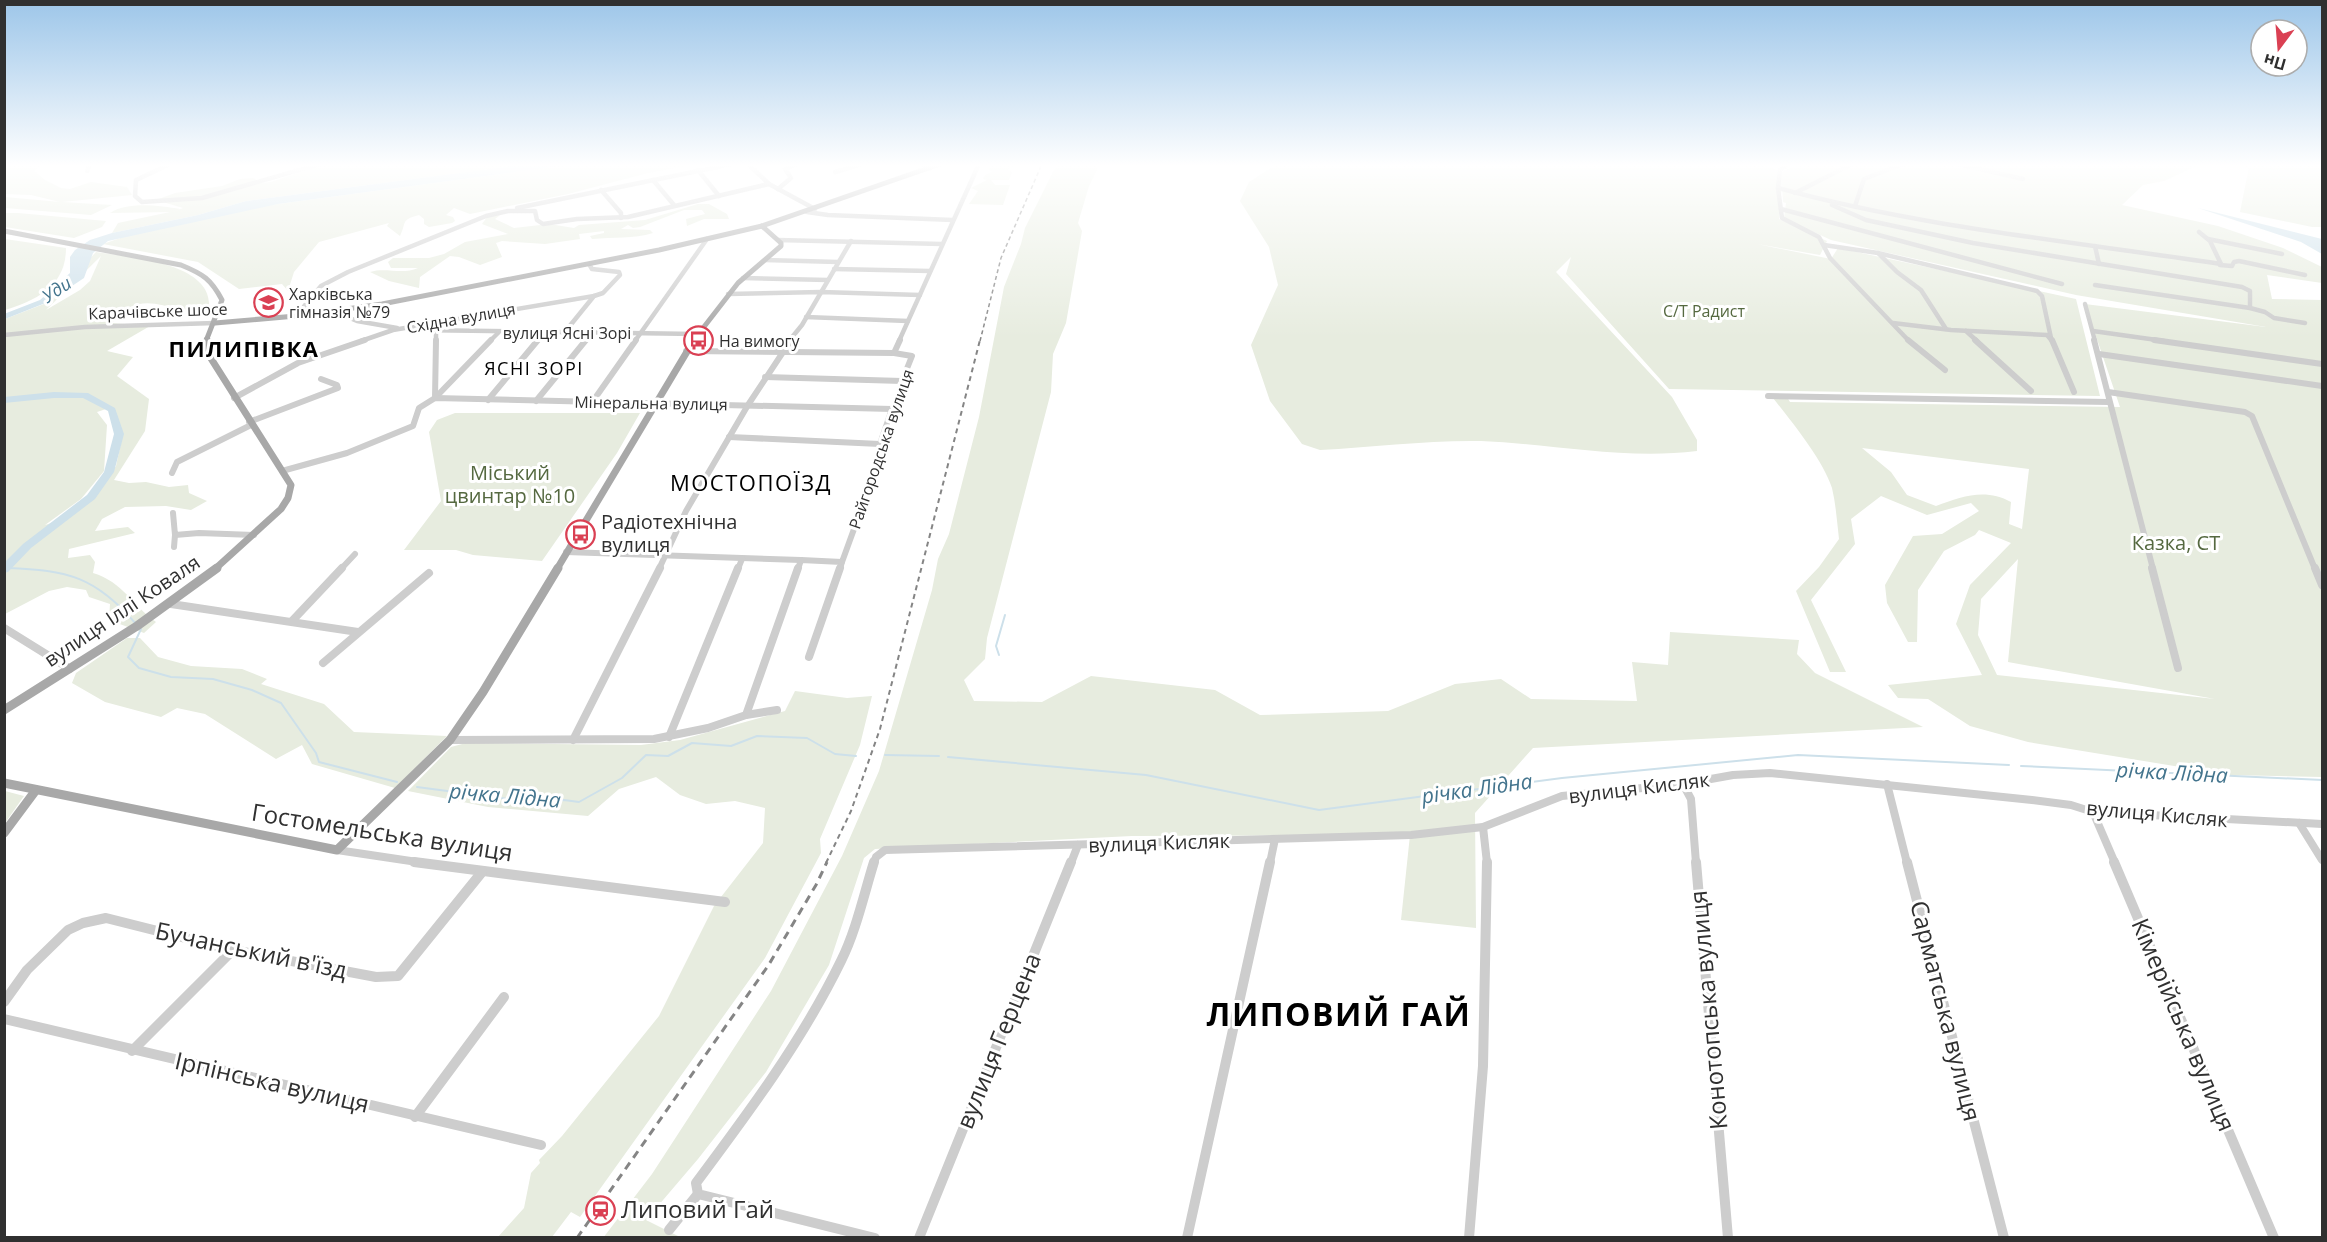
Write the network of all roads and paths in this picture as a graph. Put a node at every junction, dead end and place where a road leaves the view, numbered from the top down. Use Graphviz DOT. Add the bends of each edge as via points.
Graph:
graph roads {
  1 [pos="471,222"];
  2 [pos="540,222"];
  3 [pos="557,222"];
  4 [pos="775,222"];
  5 [pos="951,222"];
  6 [pos="1786,222"];
  7 [pos="1830,222"];
  8 [pos="1875,222"];
  9 [pos="1951,222"];
  10 [pos="762,226"];
  11 [pos="4,231"];
  12 [pos="2199,232"];
  13 [pos="707,239"];
  14 [pos="2208,239"];
  15 [pos="778,240"];
  16 [pos="851,241"];
  17 [pos="942,244"];
  18 [pos="1824,245"];
  19 [pos="2095,246"];
  20 [pos="1878,253"];
  21 [pos="2282,254"];
  22 [pos="765,260"];
  23 [pos="838,262"];
  24 [pos="589,264"];
  25 [pos="2099,264"];
  26 [pos="2220,265"];
  27 [pos="834,269"];
  28 [pos="930,271"];
  29 [pos="2305,275"];
  30 [pos="743,278"];
  31 [pos="828,280"];
  32 [pos="2062,284"];
  33 [pos="2095,285"];
  34 [pos="821,291"];
  35 [pos="728,294"];
  36 [pos="920,295"];
  37 [pos="594,296"];
  38 [pos="2085,304"];
  39 [pos="2250,308"];
  40 [pos="333,311"];
  41 [pos="296,316"];
  42 [pos="806,318"];
  43 [pos="908,321"];
  44 [pos="1891,322"];
  45 [pos="215,323"];
  46 [pos="2305,323"];
  47 [pos="401,328"];
  48 [pos="1946,329"];
  49 [pos="1966,330"];
  50 [pos="2093,331"];
  51 [pos="436,332"];
  52 [pos="498,333"];
  53 [pos="544,333"];
  54 [pos="564,333"];
  55 [pos="591,333"];
  56 [pos="641,334"];
  57 [pos="697,334"];
  58 [pos="4,335"];
  59 [pos="2051,338"];
  60 [pos="686,351"];
  61 [pos="781,352"];
  62 [pos="894,353"];
  63 [pos="2099,354"];
  64 [pos="2322,364"];
  65 [pos="1945,369"];
  66 [pos="765,376"];
  67 [pos="321,380"];
  68 [pos="902,381"];
  69 [pos="2322,386"];
  70 [pos="2031,391"];
  71 [pos="2074,392"];
  72 [pos="2108,392"];
  73 [pos="1768,396"];
  74 [pos="234,398"];
  75 [pos="435,398"];
  76 [pos="488,400"];
  77 [pos="536,400"];
  78 [pos="593,401"];
  79 [pos="655,402"];
  80 [pos="2109,402"];
  81 [pos="748,405"];
  82 [pos="892,409"];
  83 [pos="250,423"];
  84 [pos="729,438"];
  85 [pos="880,444"];
  86 [pos="282,471"];
  87 [pos="172,473"];
  88 [pos="173,513"];
  89 [pos="175,535"];
  90 [pos="254,535"];
  91 [pos="174,547"];
  92 [pos="566,552"];
  93 [pos="355,554"];
  94 [pos="666,556"];
  95 [pos="742,559"];
  96 [pos="801,560"];
  97 [pos="842,561"];
  98 [pos="429,573"];
  99 [pos="2322,585"];
  100 [pos="171,604"];
  101 [pos="292,621"];
  102 [pos="4,628"];
  103 [pos="358,632"];
  104 [pos="809,657"];
  105 [pos="323,663"];
  106 [pos="2178,668"];
  107 [pos="70,669"];
  108 [pos="4,710"];
  109 [pos="777,710"];
  110 [pos="746,715"];
  111 [pos="669,737"];
  112 [pos="450,740"];
  113 [pos="573,740"];
  114 [pos="4,783"];
  115 [pos="1683,784"];
  116 [pos="1887,784"];
  117 [pos="36,790"];
  118 [pos="2093,812"];
  119 [pos="2299,824"];
  120 [pos="2322,824"];
  121 [pos="1483,827"];
  122 [pos="4,833"];
  123 [pos="1275,839"];
  124 [pos="1078,845"];
  125 [pos="337,850"];
  126 [pos="2322,860"];
  127 [pos="482,872"];
  128 [pos="725,902"];
  129 [pos="233,950"];
  130 [pos="504,997"];
  131 [pos="4,1002"];
  132 [pos="4,1019"];
  133 [pos="132,1051"];
  134 [pos="415,1116"];
  135 [pos="541,1145"];
  136 [pos="697,1189"];
  137 [pos="669,1230"];
  138 [pos="875,1238"];
  139 [pos="919,1238"];
  140 [pos="1187,1238"];
  141 [pos="1469,1238"];
  142 [pos="1728,1238"];
  143 [pos="2004,1238"];
  144 [pos="2274,1238"];
  1 -- 41 [label="street" via="321,286"];
  2 -- 3 [label="street"];
  4 -- 10 [label="main road, Карачівське шосе"];
  5 -- 17 [label="street, Райгородська вулиця"];
  6 -- 18 [label="street" via="1820,237"];
  7 -- 32 [label="street"];
  8 -- 25 [label="street"];
  9 -- 19 [label="street"];
  10 -- 13 [label="main road, Карачівське шосе"];
  10 -- 15 [label="main road"];
  11 -- 45 [label="main road" via="181,265 204,275 222,300"];
  12 -- 14 [label="street"];
  13 -- 24 [label="main road, Карачівське шосе"];
  13 -- 56 [label="street"];
  14 -- 21 [label="street"];
  14 -- 26 [label="street"];
  15 -- 16 [label="street"];
  15 -- 22 [label="main road" via="781,246"];
  16 -- 17 [label="street"];
  16 -- 23 [label="street"];
  17 -- 28 [label="street, Райгородська вулиця"];
  18 -- 20 [label="street"];
  18 -- 44 [label="street" via="1832,259"];
  19 -- 25 [label="street"];
  19 -- 26 [label="street"];
  20 -- 48 [label="street" via="1921,290"];
  20 -- 59 [label="street" via="2037,291 2042,296"];
  22 -- 23 [label="street"];
  22 -- 30 [label="main road"];
  23 -- 27 [label="street"];
  24 -- 37 [label="street" via="592,269 620,273 606,290"];
  24 -- 40 [label="main road, Карачівське шосе"];
  25 -- 39 [label="street" via="2243,287 2250,291"];
  26 -- 29 [label="street" via="2232,266 2239,261"];
  27 -- 28 [label="street"];
  27 -- 31 [label="street"];
  28 -- 36 [label="street, Райгородська вулиця"];
  30 -- 31 [label="street"];
  30 -- 35 [label="main road"];
  31 -- 34 [label="street"];
  33 -- 39 [label="street"];
  34 -- 35 [label="street"];
  34 -- 36 [label="street"];
  34 -- 42 [label="street"];
  35 -- 57 [label="main road"];
  36 -- 43 [label="street, Райгородська вулиця"];
  37 -- 47 [label="street, Східна вулиця"];
  37 -- 54 [label="street"];
  38 -- 50 [label="street"];
  39 -- 46 [label="street" via="2274,318"];
  40 -- 41 [label="main road, Карачівське шосе"];
  40 -- 47 [label="street, вулиця Ясні Зорі" via="357,321"];
  41 -- 45 [label="main road, Карачівське шосе"];
  42 -- 43 [label="street"];
  42 -- 61 [label="street"];
  43 -- 62 [label="street, Райгородська вулиця"];
  44 -- 48 [label="street"];
  44 -- 65 [label="street"];
  45 -- 58 [label="street, Карачівське шосе" via="85,327"];
  45 -- 74 [label="main road, вулиця Іллі Коваля" via="204,341 205,350"];
  47 -- 51 [label="street, вулиця Ясні Зорі"];
  47 -- 74 [label="street, Східна вулиця" via="308,359"];
  48 -- 49 [label="street"];
  49 -- 59 [label="street"];
  49 -- 70 [label="street"];
  50 -- 63 [label="street"];
  50 -- 64 [label="street"];
  51 -- 52 [label="street, вулиця Ясні Зорі"];
  51 -- 75 [label="street"];
  52 -- 53 [label="street, вулиця Ясні Зорі"];
  52 -- 75 [label="street"];
  53 -- 54 [label="street, вулиця Ясні Зорі"];
  53 -- 76 [label="street"];
  54 -- 55 [label="street, вулиця Ясні Зорі"];
  55 -- 56 [label="street, вулиця Ясні Зорі"];
  55 -- 77 [label="street"];
  56 -- 57 [label="street, вулиця Ясні Зорі"];
  56 -- 78 [label="street"];
  57 -- 60 [label="main road"];
  59 -- 71 [label="street"];
  60 -- 61 [label="street"];
  60 -- 79 [label="main road"];
  61 -- 62 [label="street"];
  61 -- 66 [label="street"];
  62 -- 68 [label="street, Райгородська вулиця" via="912,355"];
  63 -- 69 [label="street"];
  63 -- 72 [label="street"];
  66 -- 68 [label="street"];
  66 -- 81 [label="street"];
  67 -- 83 [label="street" via="338,388"];
  68 -- 82 [label="street, Райгородська вулиця" via="903,393"];
  72 -- 80 [label="street"];
  72 -- 99 [label="street" via="2253,416"];
  73 -- 80 [label="street"];
  74 -- 83 [label="main road, вулиця Іллі Коваля"];
  75 -- 76 [label="street, Мінеральна вулиця"];
  75 -- 86 [label="street" via="424,402 413,417 415,423 408,428 347,453"];
  76 -- 77 [label="street, Мінеральна вулиця"];
  77 -- 78 [label="street, Мінеральна вулиця"];
  78 -- 79 [label="street, Мінеральна вулиця"];
  79 -- 81 [label="street, Мінеральна вулиця"];
  79 -- 92 [label="main road"];
  80 -- 106 [label="street"];
  81 -- 82 [label="street, Мінеральна вулиця"];
  81 -- 84 [label="street"];
  82 -- 85 [label="street, Райгородська вулиця"];
  83 -- 86 [label="main road, вулиця Іллі Коваля"];
  83 -- 87 [label="street" via="177,462"];
  84 -- 85 [label="street"];
  84 -- 94 [label="street" via="686,511"];
  85 -- 97 [label="street, Райгородська вулиця" via="874,474"];
  86 -- 90 [label="main road, вулиця Іллі Коваля" via="291,485 289,499"];
  88 -- 89 [label="street, вулиця Іллі Коваля"];
  89 -- 90 [label="street, вулиця Іллі Коваля"];
  89 -- 91 [label="street, вулиця Іллі Коваля"];
  90 -- 100 [label="main road, вулиця Іллі Коваля"];
  92 -- 94 [label="street"];
  92 -- 112 [label="main road"];
  93 -- 101 [label="street"];
  94 -- 95 [label="street"];
  94 -- 113 [label="street"];
  95 -- 96 [label="street"];
  95 -- 111 [label="street"];
  96 -- 97 [label="street"];
  96 -- 110 [label="street"];
  97 -- 104 [label="street, Райгородська вулиця"];
  98 -- 103 [label="street"];
  100 -- 101 [label="street"];
  100 -- 107 [label="main road, вулиця Іллі Коваля"];
  101 -- 103 [label="street"];
  102 -- 107 [label="street"];
  103 -- 105 [label="street"];
  107 -- 108 [label="main road, вулиця Іллі Коваля"];
  109 -- 110 [label="street"];
  110 -- 111 [label="street"];
  111 -- 113 [label="street"];
  112 -- 113 [label="street"];
  112 -- 125 [label="main road"];
  114 -- 117 [label="main road"];
  115 -- 116 [label="street, вулиця Кисляк" via="1770,773"];
  115 -- 121 [label="street, вулиця Кисляк" via="1562,796"];
  115 -- 142 [label="street, Конотопська вулиця" via="1691,799"];
  116 -- 118 [label="street, вулиця Кисляк" via="2071,805"];
  116 -- 143 [label="street, Сарматська вулиця"];
  117 -- 122 [label="main road"];
  117 -- 125 [label="main road, Гостомельська вулиця"];
  118 -- 119 [label="street, вулиця Кисляк"];
  118 -- 144 [label="street, Кімерійська вулиця"];
  119 -- 120 [label="street, вулиця Кисляк"];
  119 -- 126 [label="street"];
  121 -- 123 [label="street, вулиця Кисляк" via="1411,835"];
  121 -- 141 [label="street" via="1487,853 1483,1066"];
  123 -- 124 [label="street, вулиця Кисляк"];
  123 -- 140 [label="street"];
  124 -- 136 [label="street, вулиця Кисляк" via="885,850 876,857 842,959 813,1013"];
  124 -- 139 [label="street, вулиця Герцена"];
  125 -- 127 [label="street, Гостомельська вулиця"];
  127 -- 128 [label="street, Гостомельська вулиця"];
  127 -- 129 [label="street, Бучанський в'їзд" via="398,976 376,977"];
  129 -- 131 [label="street, Бучанський в'їзд" via="106,918 83,923 55,941"];
  129 -- 133 [label="street"];
  130 -- 134 [label="street"];
  132 -- 133 [label="street, Ірпінська вулиця"];
  133 -- 134 [label="street, Ірпінська вулиця"];
  134 -- 135 [label="street, Ірпінська вулиця"];
  136 -- 137 [label="street"];
  136 -- 138 [label="street"];
}
